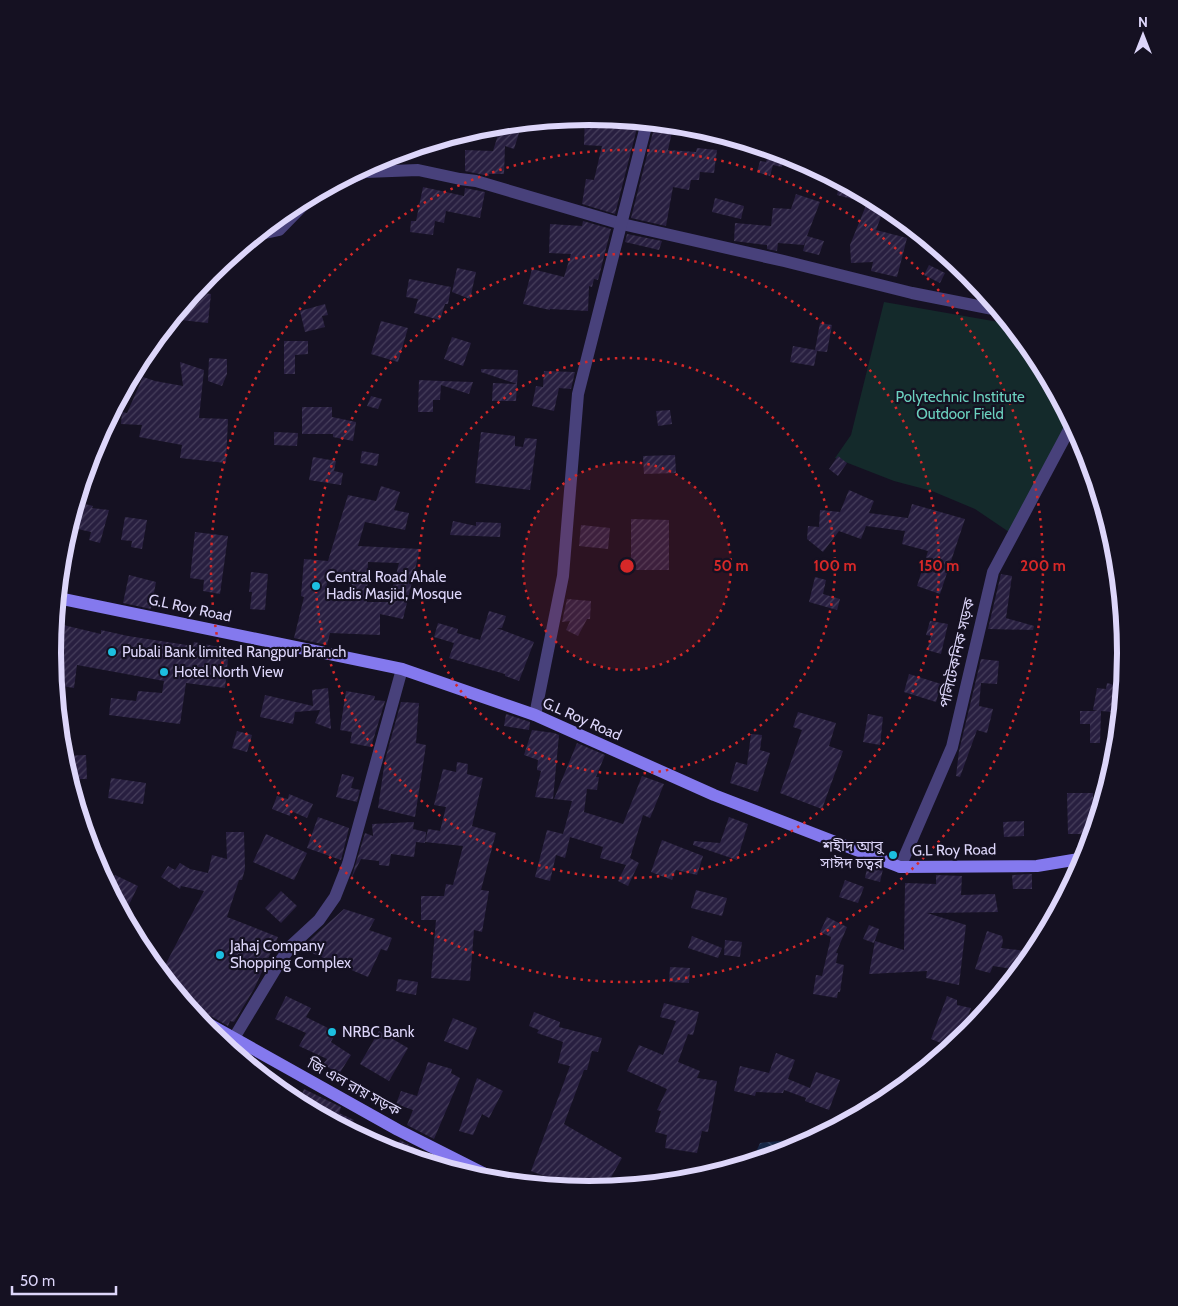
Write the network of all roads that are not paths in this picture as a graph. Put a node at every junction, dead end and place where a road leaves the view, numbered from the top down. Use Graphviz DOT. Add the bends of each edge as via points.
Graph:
graph roads {
  1 [pos="645,129"];
  2 [pos="373,172"];
  3 [pos="291,217"];
  4 [pos="622,224"];
  5 [pos="271,232"];
  6 [pos="989,308"];
  7 [pos="1068,432"];
  8 [pos="64,599"];
  9 [pos="402,669"];
  10 [pos="535,715"];
  11 [pos="1075,860"];
  12 [pos="900,867"];
  13 [pos="221,1031"];
  14 [pos="234,1038"];
  15 [pos="473,1168"];
  1 -- 4 [label="street"];
  2 -- 4 [label="street" via="418,170 476,181"];
  3 -- 5 [label="street" via="279,230"];
  4 -- 6 [label="street"];
  4 -- 10 [label="street" via="578,394 563,576"];
  7 -- 12 [label="street, পলিটেকনিক সড়ক" via="993,572 952,747"];
  8 -- 9 [label="main road, G.L Roy Road"];
  9 -- 10 [label="main road, G.L Roy Road"];
  9 -- 14 [label="street" via="348,864 335,897 319,920 281,960"];
  10 -- 12 [label="main road, G.L Roy Road" via="714,795"];
  11 -- 12 [label="main road, G.L Roy Road" via="1037,866"];
  13 -- 14 [label="main road, জি এল রায় সড়ক"];
  14 -- 15 [label="main road, জি এল রায় সড়ক" via="398,1130"];
}
